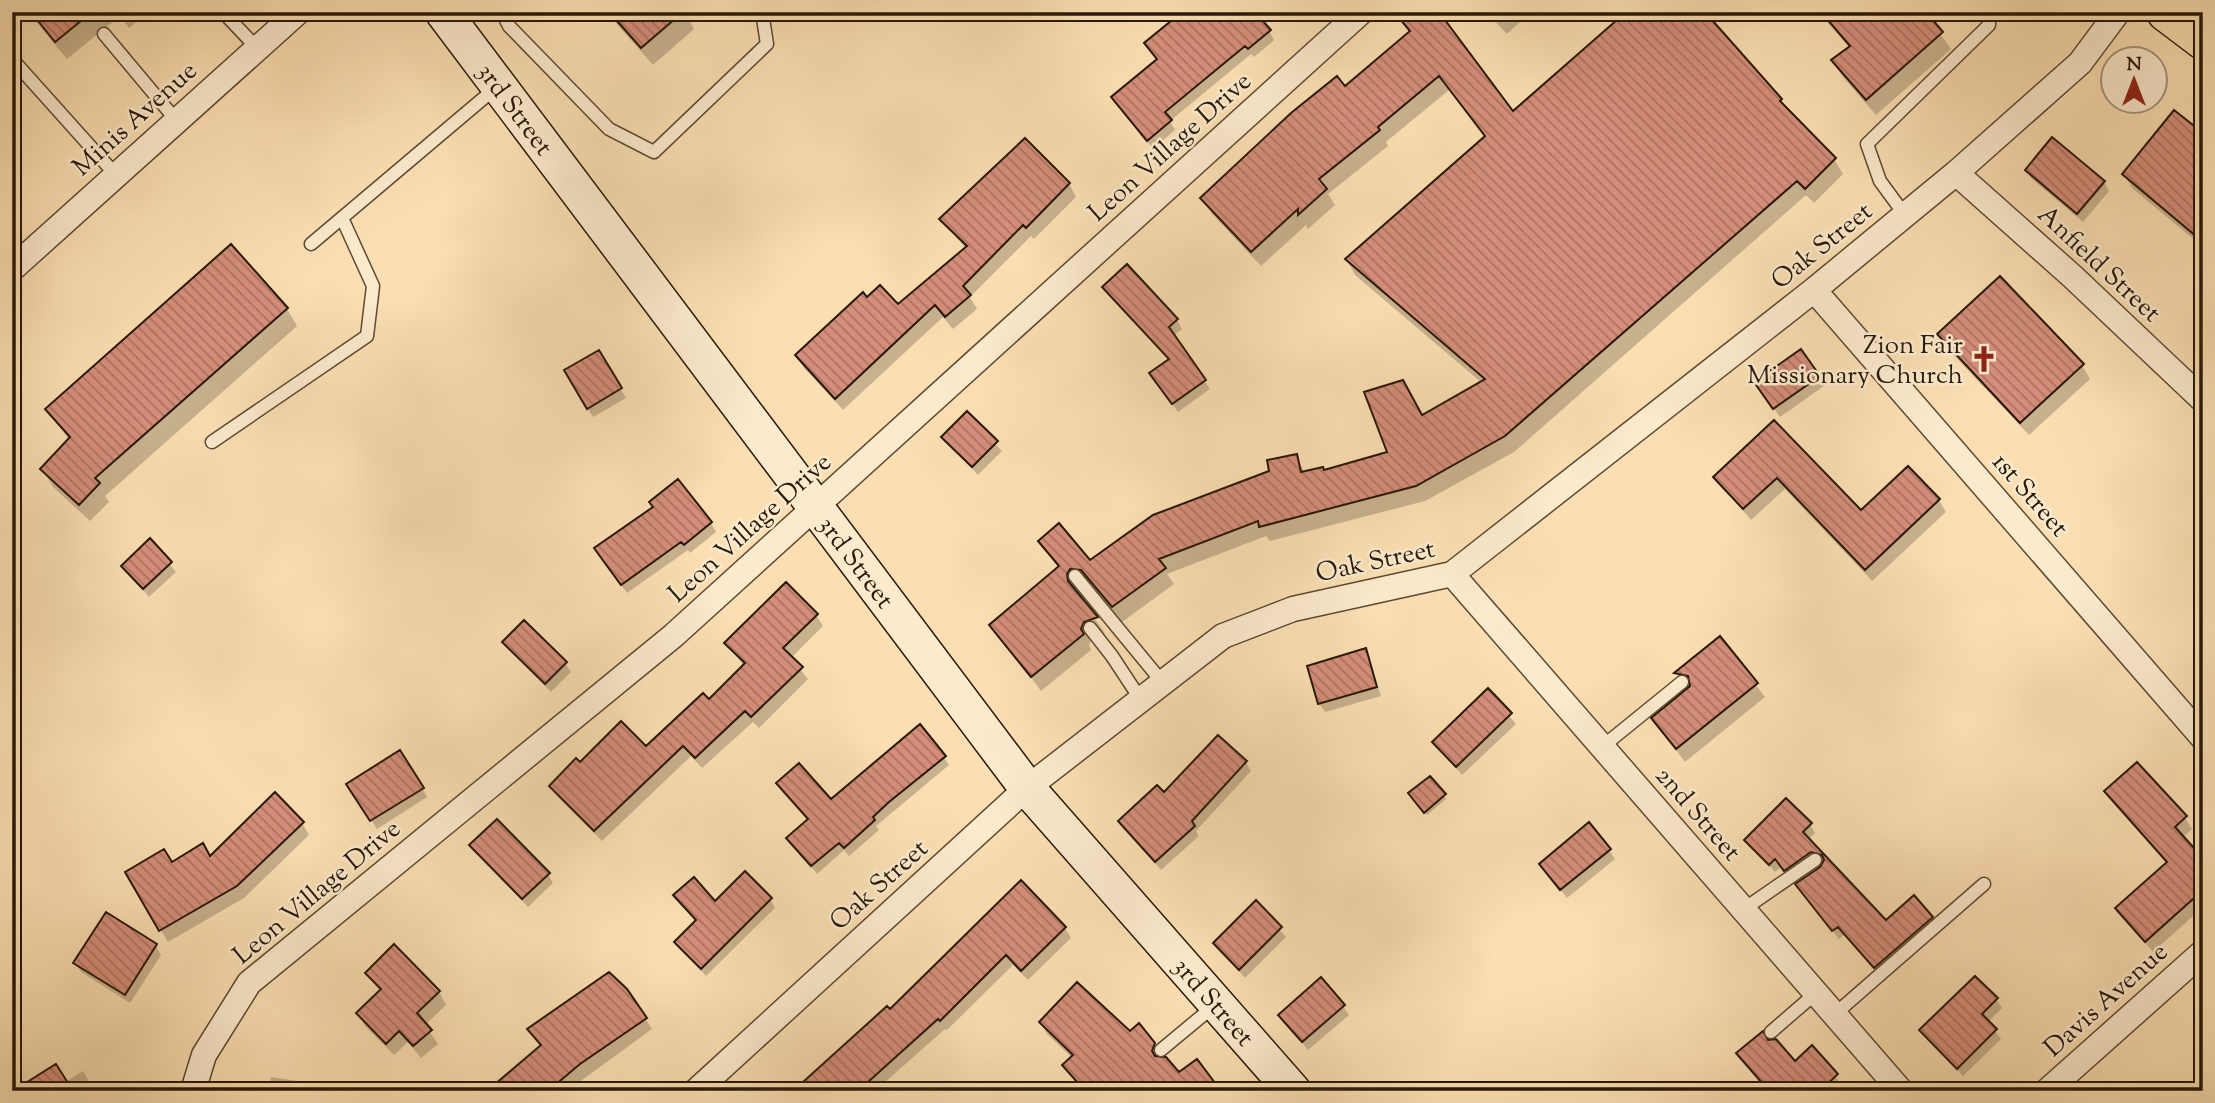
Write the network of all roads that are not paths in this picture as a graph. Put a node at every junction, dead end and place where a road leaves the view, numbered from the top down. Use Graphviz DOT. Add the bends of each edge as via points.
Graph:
graph roads {
  1 [pos="223,12"];
  2 [pos="298,12"];
  3 [pos="443,12"];
  4 [pos="502,12"];
  5 [pos="762,12"];
  6 [pos="1361,12"];
  7 [pos="1989,12"];
  8 [pos="2118,12"];
  9 [pos="2166,12"];
  10 [pos="104,34"];
  11 [pos="2203,40"];
  12 [pos="257,48"];
  13 [pos="12,59"];
  14 [pos="498,85"];
  15 [pos="176,120"];
  16 [pos="1956,173"];
  17 [pos="115,174"];
  18 [pos="1905,215"];
  19 [pos="342,218"];
  20 [pos="311,244"];
  21 [pos="12,269"];
  22 [pos="1814,290"];
  23 [pos="2203,400"];
  24 [pos="212,442"];
  25 [pos="816,506"];
  26 [pos="1452,574"];
  27 [pos="1075,576"];
  28 [pos="1090,628"];
  29 [pos="1682,682"];
  30 [pos="1163,683"];
  31 [pos="1141,700"];
  32 [pos="2203,738"];
  33 [pos="1602,747"];
  34 [pos="1027,788"];
  35 [pos="1815,860"];
  36 [pos="1984,884"];
  37 [pos="1744,909"];
  38 [pos="2203,952"];
  39 [pos="1816,993"];
  40 [pos="1216,1005"];
  41 [pos="1835,1014"];
  42 [pos="1771,1032"];
  43 [pos="1161,1050"];
  44 [pos="193,1091"];
  45 [pos="696,1091"];
  46 [pos="1293,1091"];
  47 [pos="1901,1091"];
  48 [pos="2047,1091"];
  1 -- 12 [label="lane"];
  2 -- 12 [label="street, Minis Avenue"];
  3 -- 14 [label="street, 3rd Street"];
  4 -- 5 [label="lane" via="509,26 609,130 654,152 767,44"];
  6 -- 25 [label="street, Leon Village Drive"];
  7 -- 18 [label="lane" via="1989,25 1867,144 1881,181"];
  8 -- 16 [label="street, Oak Street" via="2080,63"];
  9 -- 11 [label="highway"];
  10 -- 15 [label="lane"];
  12 -- 15 [label="street, Minis Avenue"];
  13 -- 17 [label="lane"];
  14 -- 19 [label="lane"];
  14 -- 25 [label="street, 3rd Street"];
  15 -- 17 [label="street, Minis Avenue"];
  16 -- 18 [label="street, Oak Street"];
  16 -- 23 [label="street, Anfield Street"];
  17 -- 21 [label="street, Minis Avenue"];
  18 -- 22 [label="street, Oak Street"];
  19 -- 20 [label="lane"];
  19 -- 24 [label="lane" via="373,286 367,336"];
  22 -- 26 [label="street, Oak Street"];
  22 -- 32 [label="street, 1st Street"];
  25 -- 34 [label="street, 3rd Street"];
  25 -- 44 [label="street, Leon Village Drive" via="673,636 249,983 204,1055"];
  26 -- 30 [label="street, Oak Street" via="1293,608 1223,636"];
  26 -- 33 [label="street, 2nd Street"];
  27 -- 30 [label="lane"];
  28 -- 31 [label="lane"];
  29 -- 33 [label="lane"];
  30 -- 31 [label="street, Oak Street"];
  31 -- 34 [label="street, Oak Street"];
  33 -- 37 [label="street, 2nd Street"];
  34 -- 40 [label="street, 3rd Street"];
  34 -- 45 [label="street, Oak Street"];
  35 -- 37 [label="lane"];
  36 -- 41 [label="lane"];
  37 -- 39 [label="street, 2nd Street"];
  38 -- 48 [label="street, Davis Avenue"];
  39 -- 41 [label="street, 2nd Street"];
  39 -- 42 [label="lane"];
  40 -- 43 [label="lane"];
  40 -- 46 [label="street, 3rd Street"];
  41 -- 47 [label="street, 2nd Street"];
}
